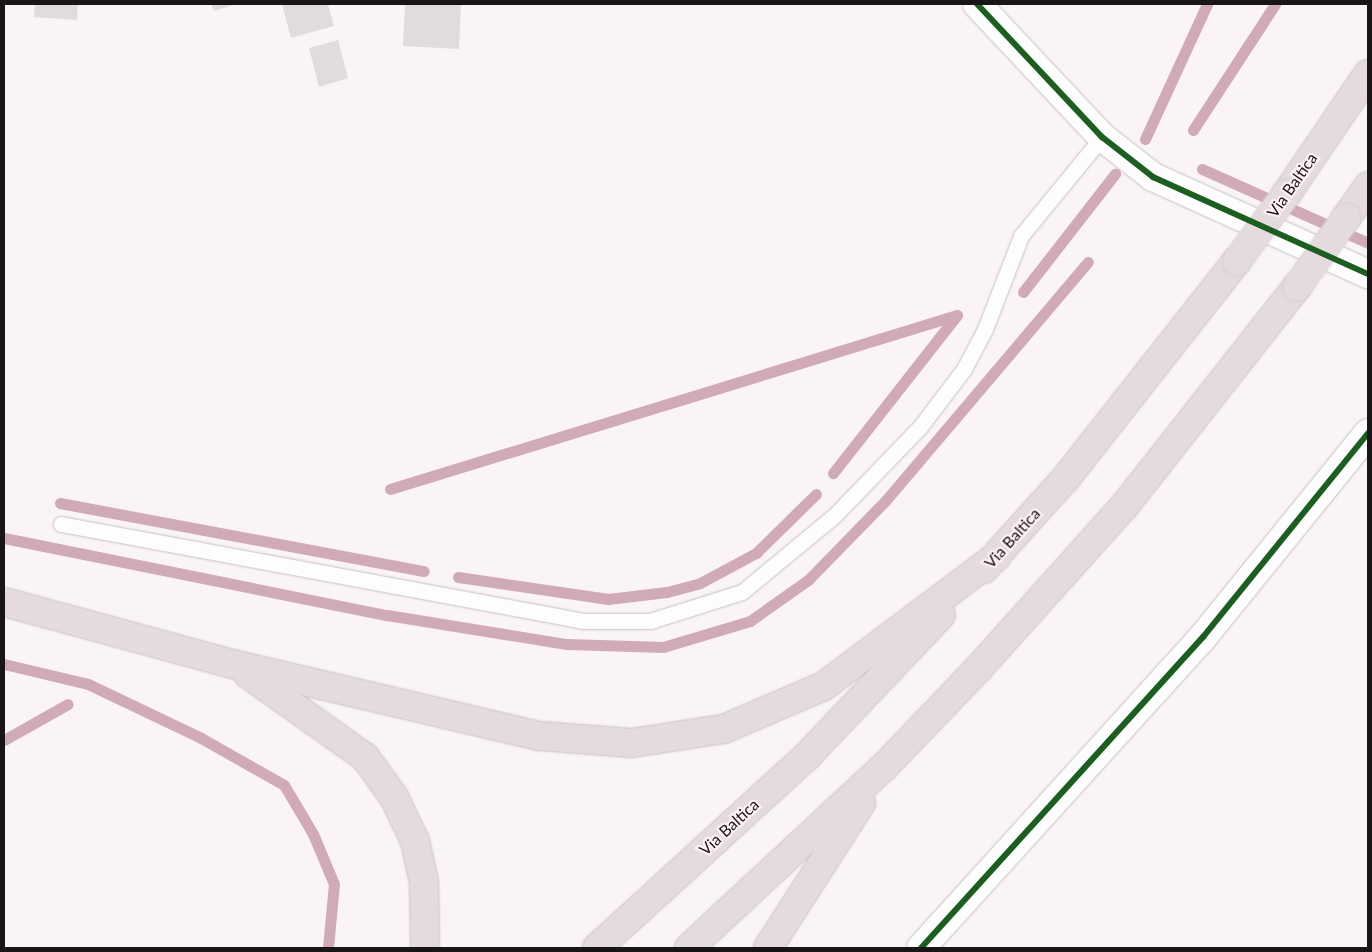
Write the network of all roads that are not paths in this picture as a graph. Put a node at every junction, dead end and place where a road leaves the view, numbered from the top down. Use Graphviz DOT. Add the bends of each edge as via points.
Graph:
graph roads {
  1 [pos="977,4"];
  2 [pos="1368,74"];
  3 [pos="1102,137"];
  4 [pos="1368,186"];
  5 [pos="1368,274"];
  6 [pos="1368,433"];
  7 [pos="61,524"];
  8 [pos="997,556"];
  9 [pos="4,602"];
  10 [pos="232,664"];
  11 [pos="885,766"];
  12 [pos="425,948"];
  13 [pos="597,948"];
  14 [pos="689,948"];
  15 [pos="768,948"];
  16 [pos="920,948"];
  1 -- 3 [label="street"];
  2 -- 8 [label="highway, Via Baltica, bridge" via="1237,261 1066,478"];
  3 -- 5 [label="street" via="1153,177"];
  3 -- 7 [label="lane" via="1021,236 968,361 920,427 834,516 742,592 650,621 584,621"];
  4 -- 11 [label="highway, bridge" via="1297,287 1126,504"];
  6 -- 16 [label="street" via="1203,637"];
  8 -- 10 [label="highway" via="824,686 724,730 679,738 632,743 540,736"];
  8 -- 13 [label="highway, Via Baltica" via="808,755"];
  9 -- 10 [label="highway"];
  10 -- 12 [label="highway" via="364,757 394,797 415,841 424,882"];
  11 -- 14 [label="highway"];
  11 -- 15 [label="highway"];
}
